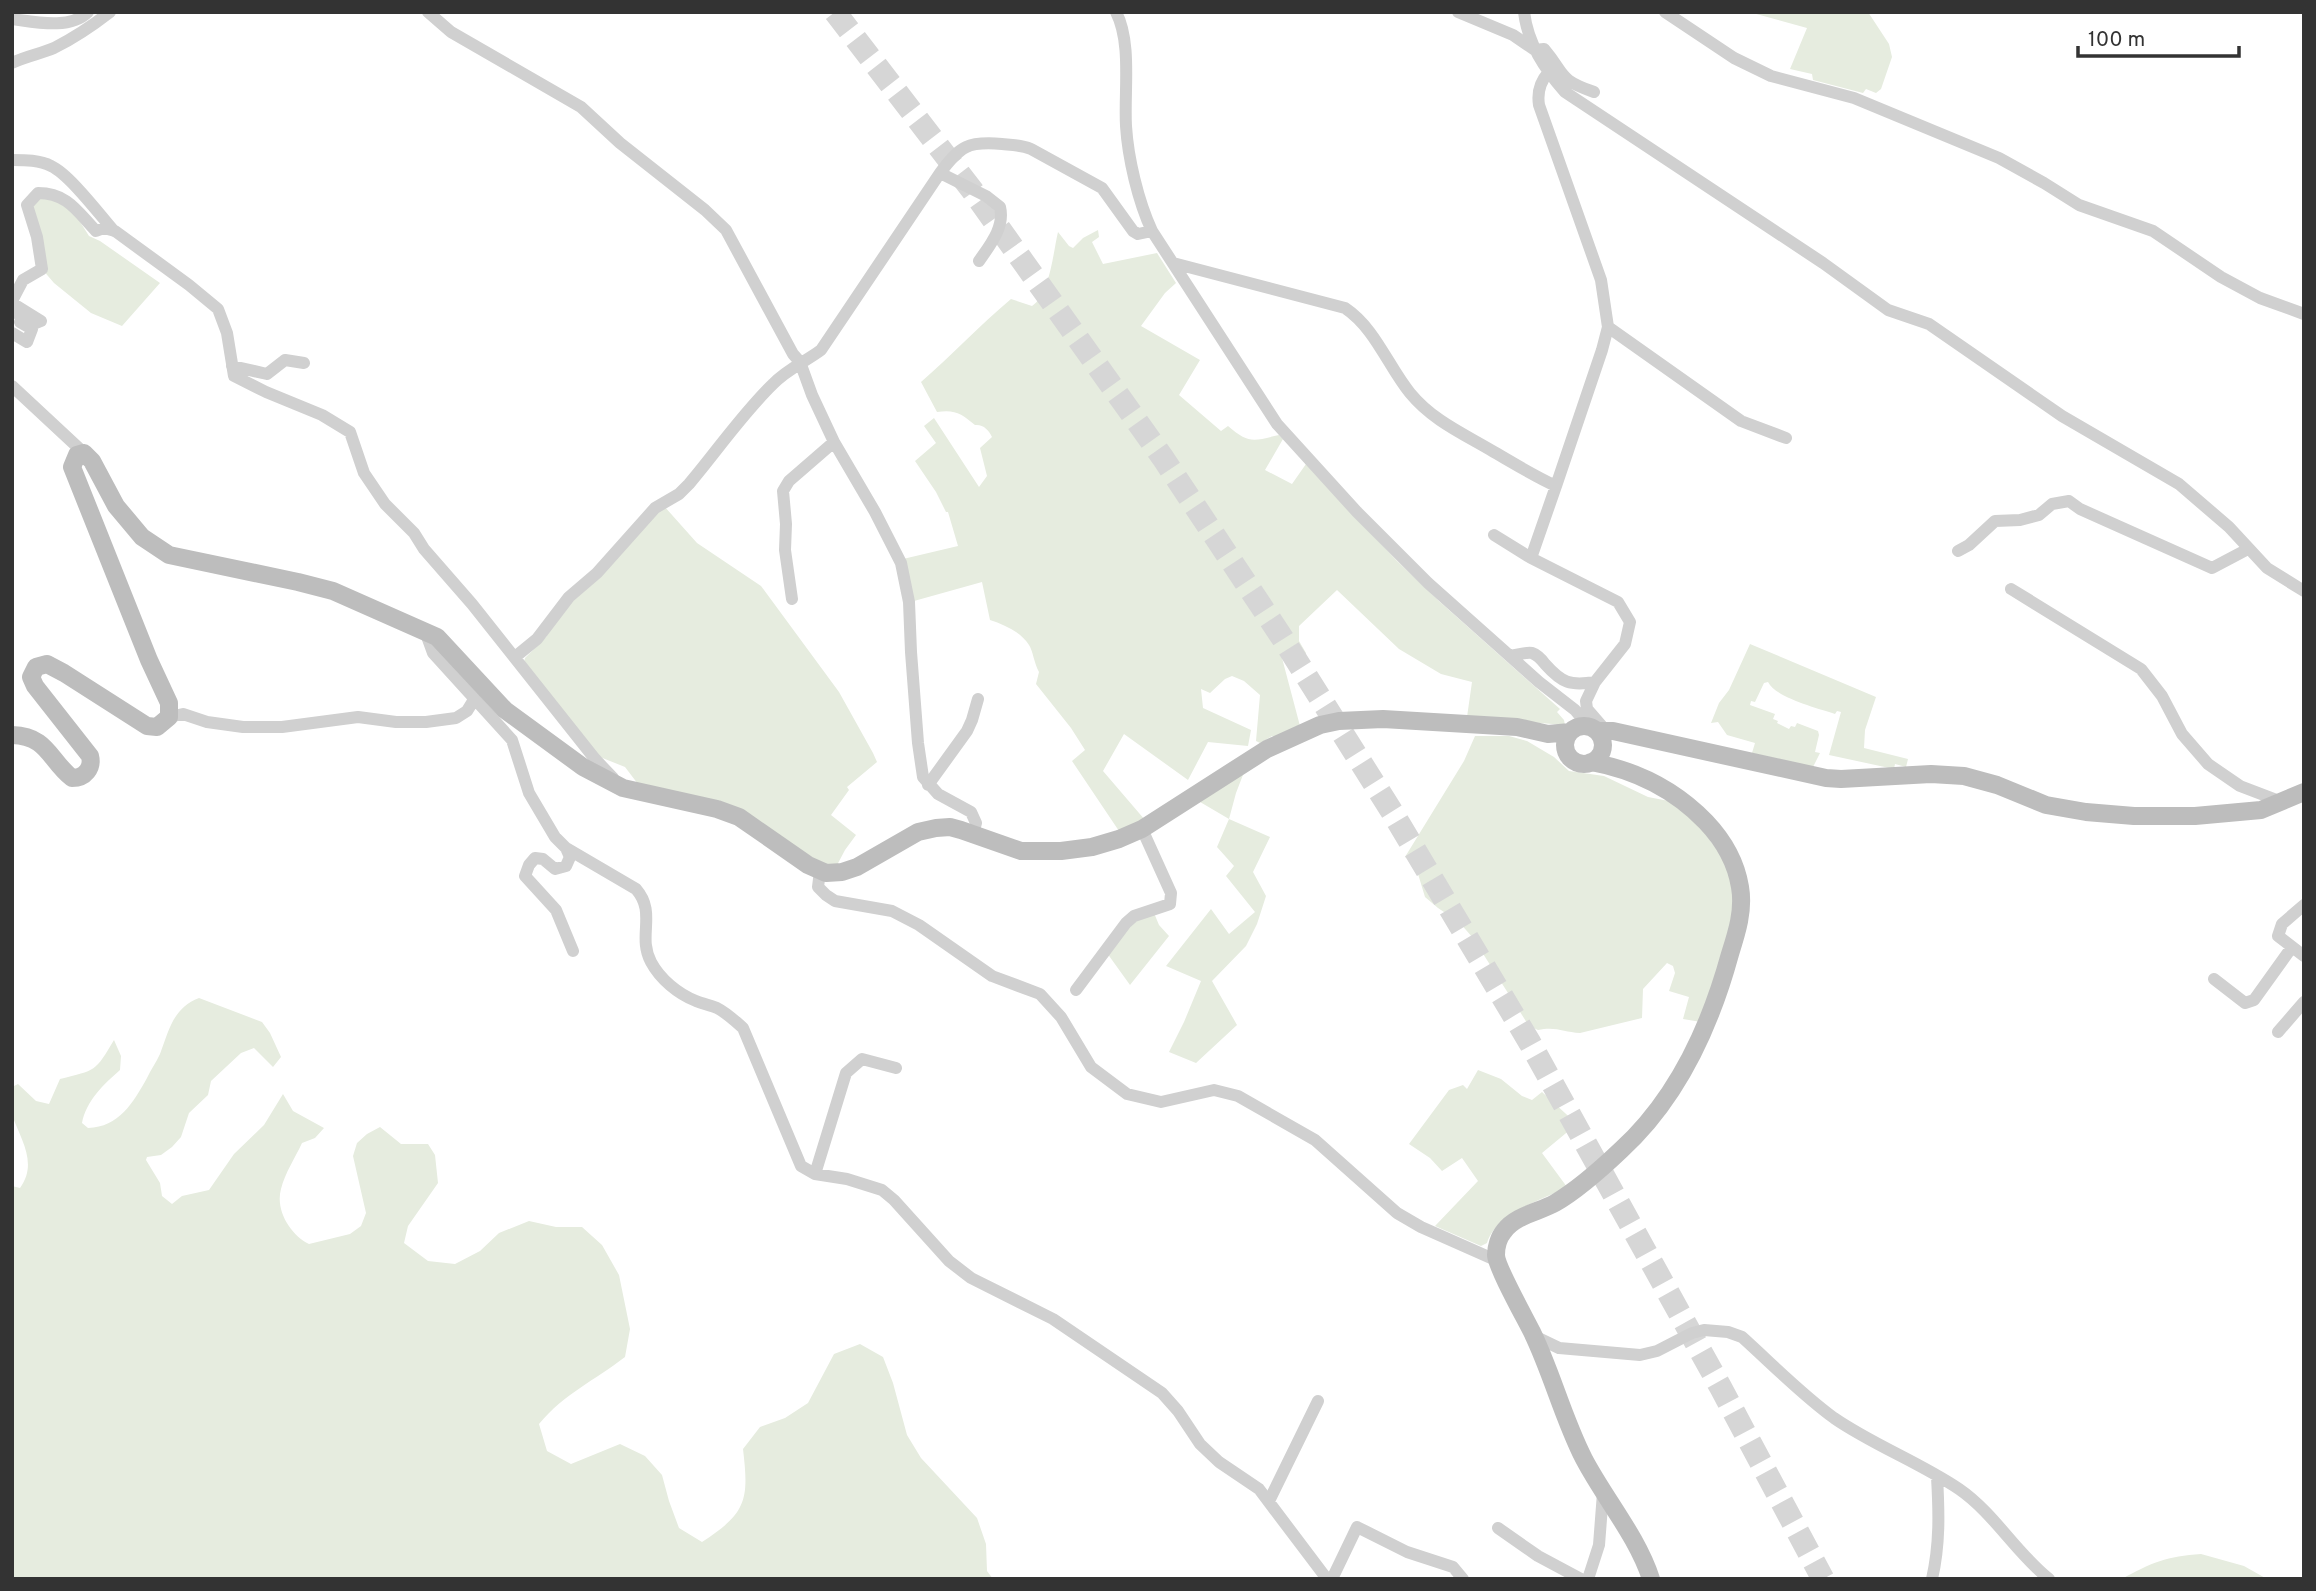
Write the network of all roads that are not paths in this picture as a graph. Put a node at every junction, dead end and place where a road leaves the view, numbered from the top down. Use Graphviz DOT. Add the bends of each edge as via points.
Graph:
graph roads {
  1 [pos="88,12"];
  2 [pos="110,12"];
  3 [pos="428,12"];
  4 [pos="1116,12"];
  5 [pos="1458,12"];
  6 [pos="1524,12"];
  7 [pos="1665,12"];
  8 [pos="12,19"];
  9 [pos="1535,50"];
  10 [pos="12,63"];
  11 [pos="1548,73"];
  12 [pos="1594,92"];
  13 [pos="12,160"];
  14 [pos="940,173"];
  15 [pos="114,231"];
  16 [pos="1152,231"];
  17 [pos="979,261"];
  18 [pos="1173,263"];
  19 [pos="12,302"];
  20 [pos="12,311"];
  21 [pos="2304,314"];
  22 [pos="12,318"];
  23 [pos="1608,327"];
  24 [pos="12,333"];
  25 [pos="800,362"];
  26 [pos="304,363"];
  27 [pos="232,366"];
  28 [pos="12,386"];
  29 [pos="1786,438"];
  30 [pos="834,442"];
  31 [pos="84,453"];
  32 [pos="1556,486"];
  33 [pos="1494,535"];
  34 [pos="2248,549"];
  35 [pos="1958,551"];
  36 [pos="1531,558"];
  37 [pos="2011,589"];
  38 [pos="2304,591"];
  39 [pos="792,599"];
  40 [pos="425,631"];
  41 [pos="1510,656"];
  42 [pos="515,657"];
  43 [pos="1595,682"];
  44 [pos="475,698"];
  45 [pos="978,699"];
  46 [pos="169,717"];
  47 [pos="1536,733"];
  48 [pos="12,735"];
  49 [pos="1591,738"];
  50 [pos="1567,753"];
  51 [pos="928,785"];
  52 [pos="623,788"];
  53 [pos="2304,792"];
  54 [pos="2282,802"];
  55 [pos="1142,829"];
  56 [pos="973,834"];
  57 [pos="566,848"];
  58 [pos="820,871"];
  59 [pos="2304,905"];
  60 [pos="2292,947"];
  61 [pos="573,951"];
  62 [pos="2304,956"];
  63 [pos="2214,979"];
  64 [pos="1076,990"];
  65 [pos="2304,1002"];
  66 [pos="2278,1032"];
  67 [pos="896,1068"];
  68 [pos="814,1174"];
  69 [pos="1496,1258"];
  70 [pos="1534,1336"];
  71 [pos="1318,1401"];
  72 [pos="1937,1477"];
  73 [pos="1603,1493"];
  74 [pos="1269,1501"];
  75 [pos="1498,1528"];
  76 [pos="1330,1579"];
  77 [pos="1463,1579"];
  78 [pos="1581,1579"];
  79 [pos="1588,1579"];
  80 [pos="1651,1579"];
  81 [pos="1932,1579"];
  82 [pos="2049,1579"];
  1 -- 8 [label="street" via="80,20 45,24"];
  2 -- 10 [label="street" via="52,48"];
  3 -- 25 [label="street" via="451,32 581,107 705,210 726,230"];
  4 -- 16 [label="street" via="1125,47 1126,128 1141,206"];
  5 -- 9 [label="street" via="1513,34"];
  6 -- 9 [label="street"];
  7 -- 21 [label="street" via="1734,58 1771,76 1854,98 1987,153 2079,205 2153,231 2260,298"];
  9 -- 11 [label="street"];
  9 -- 12 [label="street" via="1544,49 1564,79"];
  11 -- 23 [label="street" via="1538,92 1539,105 1601,280"];
  11 -- 34 [label="street" via="1565,92 1888,310 1929,324 2062,416 2179,484"];
  13 -- 15 [label="street" via="51,166 68,178"];
  14 -- 16 [label="street" via="973,143 1022,145 1102,188 1133,231"];
  14 -- 17 [label="street" via="1000,207 1002,220"];
  14 -- 25 [label="street" via="821,350"];
  15 -- 19 [label="street" via="96,230 65,198 38,192 27,205 42,269 23,280"];
  15 -- 27 [label="street" via="218,309"];
  16 -- 18 [label="street"];
  18 -- 32 [label="street" via="1345,308 1363,323 1410,393 1436,418"];
  18 -- 41 [label="street" via="1277,424 1428,583"];
  19 -- 20 [label="street" via="41,321 36,323"];
  22 -- 24 [label="street" via="32,329 27,342"];
  23 -- 29 [label="street" via="1741,421"];
  23 -- 32 [label="street"];
  25 -- 30 [label="street"];
  25 -- 42 [label="street" via="772,384 689,484 655,508 569,597 537,639"];
  26 -- 27 [label="street" via="285,360 267,374"];
  27 -- 42 [label="street" via="234,376 350,432 364,473 385,503"];
  28 -- 31 [label="street"];
  30 -- 39 [label="street" via="783,491"];
  30 -- 51 [label="street" via="901,564 909,602 921,768"];
  31 -- 40 [label="street" via="116,506 142,537 169,555 333,591"];
  31 -- 46 [label="street" via="77,455 72,467 169,703"];
  32 -- 36 [label="street"];
  33 -- 36 [label="street"];
  34 -- 35 [label="street" via="2212,568 2069,501 2052,504 2039,515 1995,521"];
  34 -- 38 [label="street" via="2267,568"];
  36 -- 43 [label="street" via="1618,602 1630,622 1625,644"];
  37 -- 54 [label="street" via="2141,669 2182,734 2208,764 2241,786"];
  40 -- 44 [label="street" via="433,653"];
  40 -- 52 [label="street" via="438,637 505,710 583,767"];
  41 -- 43 [label="street" via="1536,654 1564,681 1577,685"];
  41 -- 49 [label="street" via="1581,715"];
  42 -- 52 [label="street"];
  43 -- 49 [label="street" via="1586,701"];
  44 -- 46 [label="street" via="456,718 426,722 358,717 243,727 183,714"];
  44 -- 57 [label="street" via="512,740 529,793"];
  45 -- 51 [label="street" via="967,731"];
  46 -- 48 [label="street" via="157,727 147,726 47,664 36,667 31,677 90,756 88,772 72,778 45,746"];
  47 -- 49 [label="street"];
  47 -- 50 [label="street"];
  47 -- 55 [label="street" via="1517,727 1384,719 1320,725 1252,758"];
  49 -- 50 [label="street" via="1565,742"];
  49 -- 50 [label="street" via="1578,763"];
  49 -- 54 [label="street" via="1629,736 1834,779 1964,776 2046,805 2086,812 2195,816 2261,810"];
  49 -- 69 [label="street" via="1615,767 1668,790 1710,827 1730,853 1741,888 1741,912 1718,999 1674,1087 1621,1151 1552,1205 1505,1230"];
  51 -- 56 [label="street" via="971,812 976,823"];
  52 -- 58 [label="street" via="739,817"];
  53 -- 54 [label="street"];
  55 -- 56 [label="street" via="1106,843 1061,851 1021,851"];
  55 -- 64 [label="street" via="1171,893 1170,904 1126,923"];
  56 -- 58 [label="street" via="950,827 918,832 857,867"];
  57 -- 61 [label="street" via="570,857 566,866 555,869 535,858 525,876 556,910"];
  57 -- 68 [label="street" via="636,889 645,899 645,946 651,963 681,994 716,1007 743,1028 798,1161"];
  58 -- 69 [label="street" via="818,887 835,901 892,911 992,976 1040,994 1061,1017 1091,1067 1127,1094 1161,1102 1214,1090 1238,1096 1315,1140 1397,1213"];
  59 -- 60 [label="street" via="2282,924 2278,936"];
  60 -- 62 [label="street"];
  60 -- 63 [label="street" via="2254,1000 2245,1003"];
  65 -- 66 [label="street"];
  67 -- 68 [label="street" via="862,1059 846,1073"];
  68 -- 74 [label="street" via="882,1190 971,1278 1053,1319 1162,1393 1200,1444"];
  69 -- 70 [label="street"];
  70 -- 72 [label="street" via="1559,1348 1640,1355 1704,1330 1742,1337 1835,1419"];
  70 -- 73 [label="street" via="1572,1434"];
  71 -- 74 [label="street"];
  72 -- 81 [label="street" via="1938,1542"];
  72 -- 82 [label="street" via="1959,1489"];
  73 -- 79 [label="street" via="1599,1545"];
  73 -- 80 [label="street"];
  74 -- 76 [label="street"];
  75 -- 78 [label="street"];
  76 -- 77 [label="street" via="1357,1527 1407,1552 1453,1567"];
}
